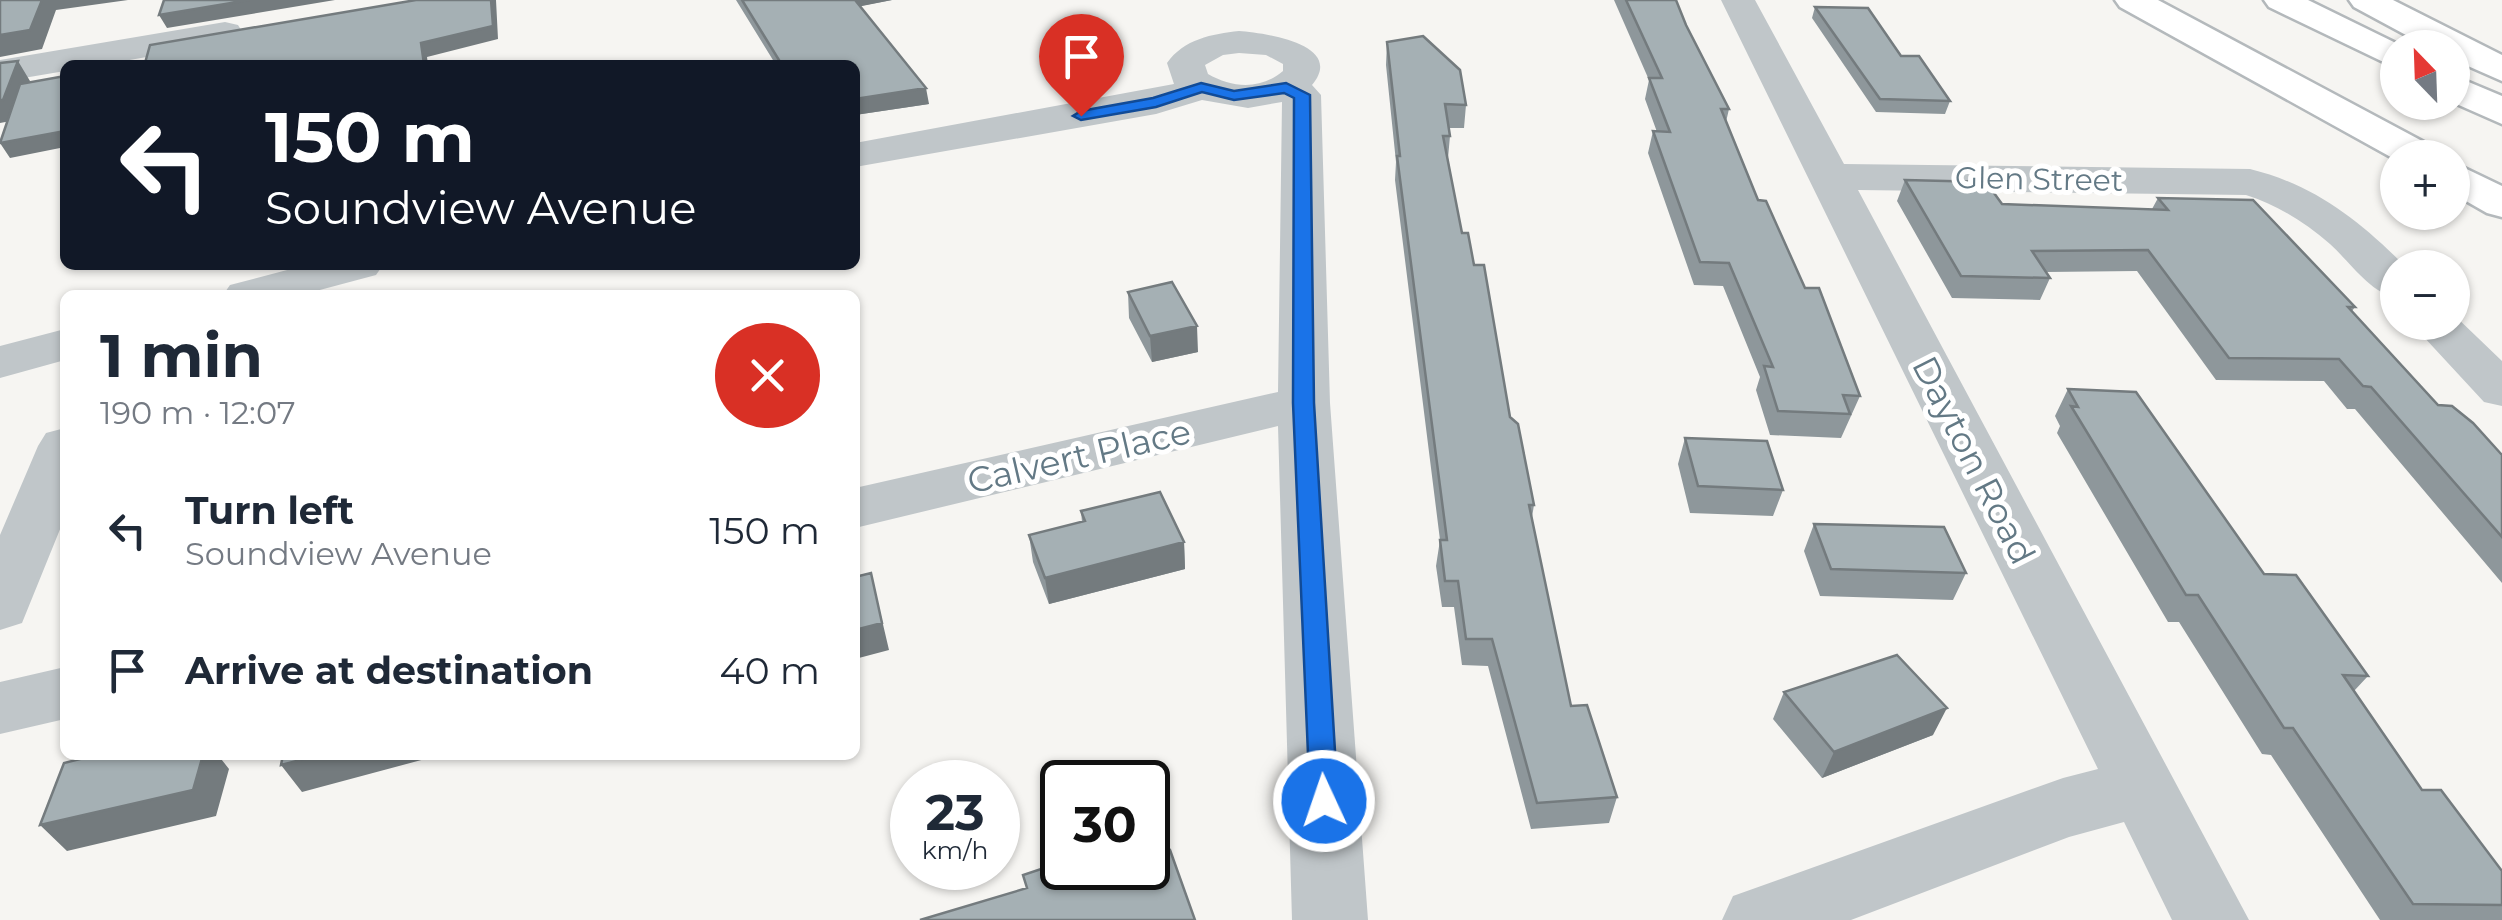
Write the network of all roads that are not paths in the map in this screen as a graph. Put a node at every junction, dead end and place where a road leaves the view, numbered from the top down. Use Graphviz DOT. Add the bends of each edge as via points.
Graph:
graph roads {
  1 [pos="1738,0"];
  2 [pos="2132,0"];
  3 [pos="2281,0"];
  4 [pos="2366,0"];
  5 [pos="253,29"];
  6 [pos="2380,49"];
  7 [pos="71,60"];
  8 [pos="60,62"];
  9 [pos="2502,70"];
  10 [pos="0,72"];
  11 [pos="1201,88"];
  12 [pos="1286,88"];
  13 [pos="2470,95"];
  14 [pos="2502,112"];
  15 [pos="2389,140"];
  16 [pos="860,154"];
  17 [pos="1828,176"];
  18 [pos="2470,185"];
  19 [pos="2502,204"];
  20 [pos="2380,269"];
  21 [pos="341,270"];
  22 [pos="266,290"];
  23 [pos="2452,340"];
  24 [pos="60,345"];
  25 [pos="0,362"];
  26 [pos="2502,390"];
  27 [pos="1304,403"];
  28 [pos="60,458"];
  29 [pos="860,507"];
  30 [pos="0,607"];
  31 [pos="60,694"];
  32 [pos="0,708"];
  33 [pos="2142,788"];
  34 [pos="1330,920"];
  35 [pos="1760,920"];
  36 [pos="2211,920"];
  1 -- 17 [label="street, Dayton Road"];
  2 -- 15 [label="main road"];
  3 -- 6 [label="main road"];
  4 -- 9 [label="main road"];
  5 -- 7 [label="street"];
  8 -- 10 [label="street"];
  11 -- 12 [label="street" via="1234,96"];
  11 -- 12 [label="street" via="1190,80 1186,64 1205,48 1240,42 1297,57 1302,73"];
  11 -- 16 [label="street" via="1156,102"];
  12 -- 27 [label="street" via="1302,95"];
  13 -- 14 [label="main road"];
  17 -- 20 [label="street, Glen Street" via="2250,182 2292,194 2321,213"];
  17 -- 33 [label="street, Dayton Road"];
  18 -- 19 [label="main road"];
  21 -- 22 [label="street"];
  23 -- 26 [label="street"];
  24 -- 25 [label="street"];
  27 -- 29 [label="street, Calvert Place"];
  27 -- 34 [label="street"];
  28 -- 30 [label="street"];
  31 -- 32 [label="street"];
  33 -- 35 [label="street" via="2062,808"];
  33 -- 36 [label="street, Dayton Road"];
}
